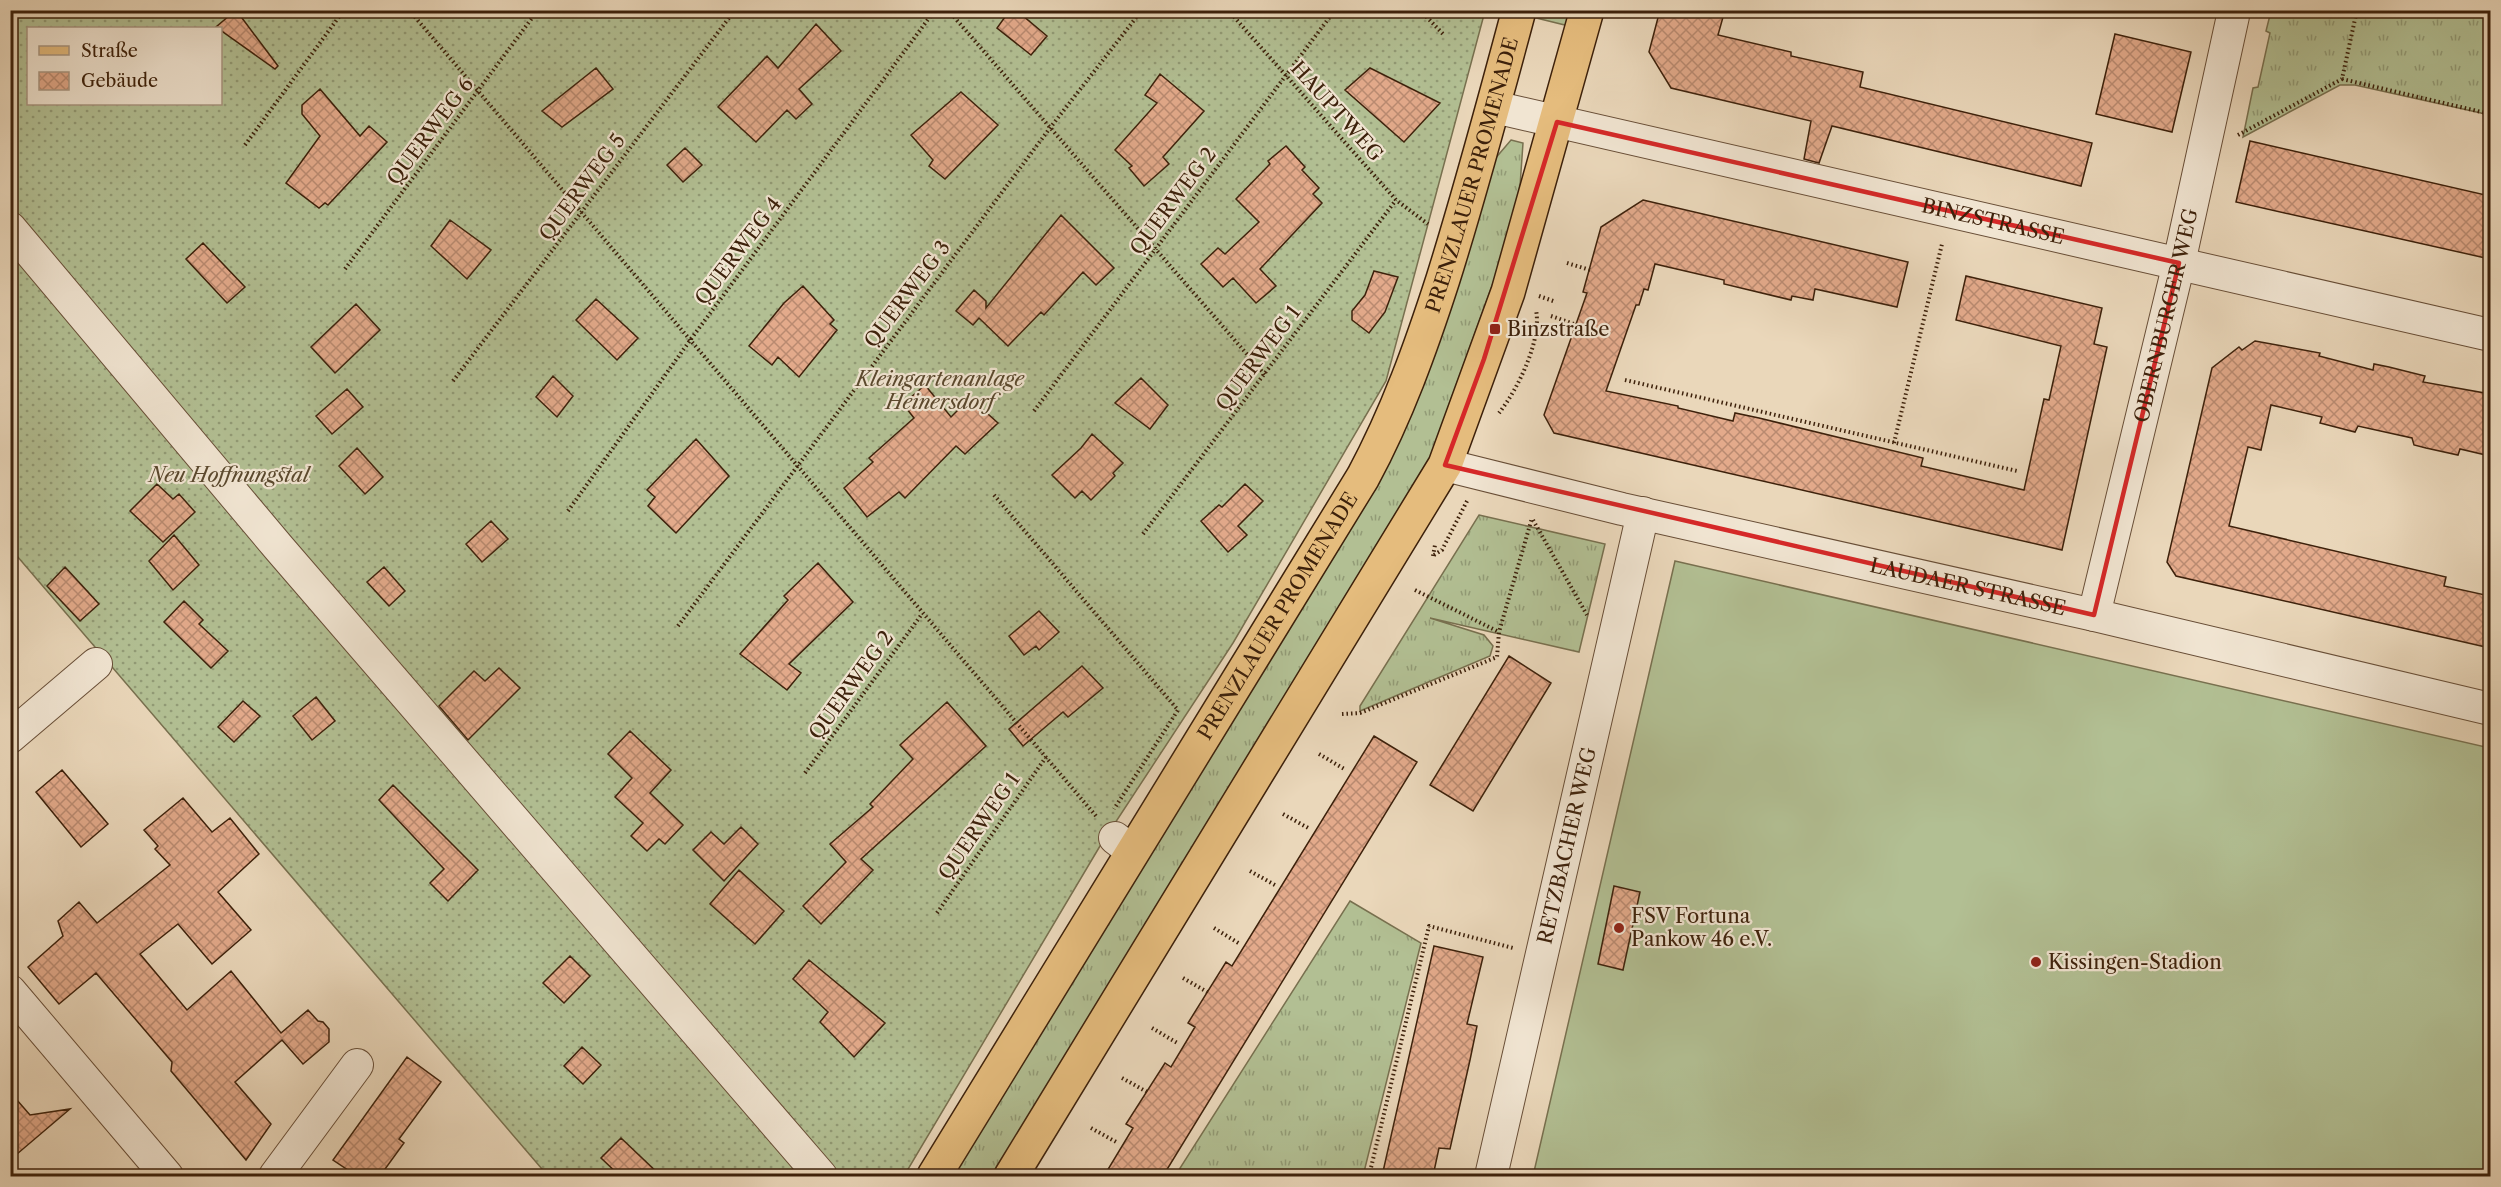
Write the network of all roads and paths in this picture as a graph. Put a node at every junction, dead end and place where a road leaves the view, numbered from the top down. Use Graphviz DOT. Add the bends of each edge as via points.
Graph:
graph roads {
  1 [pos="344,10"];
  2 [pos="410,10"];
  3 [pos="538,10"];
  4 [pos="735,10"];
  5 [pos="935,10"];
  6 [pos="948,10"];
  7 [pos="1142,10"];
  8 [pos="1228,10"];
  9 [pos="1335,10"];
  10 [pos="1420,10"];
  11 [pos="1519,10"];
  12 [pos="1587,10"];
  13 [pos="2357,10"];
  14 [pos="2233,16"];
  15 [pos="1443,34"];
  16 [pos="1287,77"];
  17 [pos="2342,79"];
  18 [pos="478,92"];
  19 [pos="1494,107"];
  20 [pos="2490,114"];
  21 [pos="1557,122"];
  22 [pos="1050,128"];
  23 [pos="245,145"];
  24 [pos="2201,156"];
  25 [pos="1396,200"];
  26 [pos="582,213"];
  27 [pos="1429,225"];
  28 [pos="10,228"];
  29 [pos="1942,244"];
  30 [pos="1155,250"];
  31 [pos="1567,263"];
  32 [pos="2179,263"];
  33 [pos="345,269"];
  34 [pos="1590,270"];
  35 [pos="1551,316"];
  36 [pos="1580,326"];
  37 [pos="2490,335"];
  38 [pos="691,339"];
  39 [pos="1265,375"];
  40 [pos="1624,380"];
  41 [pos="453,381"];
  42 [pos="1035,411"];
  43 [pos="1894,443"];
  44 [pos="1445,465"];
  45 [pos="797,467"];
  46 [pos="2017,471"];
  47 [pos="994,495"];
  48 [pos="1469,497"];
  49 [pos="568,511"];
  50 [pos="1533,512"];
  51 [pos="1643,513"];
  52 [pos="1532,518"];
  53 [pos="1143,534"];
  54 [pos="1433,556"];
  55 [pos="1415,590"];
  56 [pos="922,614"];
  57 [pos="2094,615"];
  58 [pos="1589,619"];
  59 [pos="678,626"];
  60 [pos="1498,632"];
  61 [pos="96,664"];
  62 [pos="2490,709"];
  63 [pos="1342,714"];
  64 [pos="10,737"];
  65 [pos="1318,754"];
  66 [pos="1046,757"];
  67 [pos="1346,770"];
  68 [pos="805,774"];
  69 [pos="1283,814"];
  70 [pos="1310,829"];
  71 [pos="1117,838"];
  72 [pos="1250,871"];
  73 [pos="1275,885"];
  74 [pos="937,913"];
  75 [pos="1214,928"];
  76 [pos="1240,944"];
  77 [pos="1519,949"];
  78 [pos="1183,978"];
  79 [pos="10,991"];
  80 [pos="1209,993"];
  81 [pos="1152,1028"];
  82 [pos="1179,1044"];
  83 [pos="357,1065"];
  84 [pos="1122,1078"];
  85 [pos="1149,1094"];
  86 [pos="1091,1128"];
  87 [pos="1118,1143"];
  88 [pos="167,1176"];
  89 [pos="276,1176"];
  90 [pos="821,1176"];
  91 [pos="934,1176"];
  92 [pos="1011,1176"];
  93 [pos="1369,1176"];
  94 [pos="1491,1176"];
  1 -- 23 [label="path"];
  2 -- 18 [label="path"];
  3 -- 18 [label="path, QUERWEG 6"];
  4 -- 26 [label="path, QUERWEG 5"];
  5 -- 38 [label="path, QUERWEG 4"];
  6 -- 22 [label="path"];
  7 -- 22 [label="path, QUERWEG 3"];
  8 -- 16 [label="path, HAUPTWEG"];
  9 -- 16 [label="path, QUERWEG 2"];
  10 -- 15 [label="path"];
  11 -- 19 [label="main road, PRENZLAUER PROMENADE"];
  12 -- 21 [label="main road"];
  13 -- 17 [label="path"];
  14 -- 24 [label="street, OBERNBURGER WEG"];
  16 -- 25 [label="path, HAUPTWEG"];
  16 -- 30 [label="path, QUERWEG 2"];
  17 -- 20 [label="path"];
  17 -- 24 [label="path"];
  18 -- 26 [label="path"];
  18 -- 33 [label="path, QUERWEG 6"];
  19 -- 21 [label="street, BINZSTRASSE"];
  19 -- 71 [label="main road, PRENZLAUER PROMENADE" via="1430,318 1384,438 1363,477"];
  21 -- 32 [label="street, BINZSTRASSE"];
  21 -- 44 [label="main road" via="1505,301"];
  22 -- 30 [label="path"];
  22 -- 45 [label="path, QUERWEG 3"];
  24 -- 32 [label="street, OBERNBURGER WEG"];
  25 -- 27 [label="path, HAUPTWEG"];
  25 -- 39 [label="path, QUERWEG 1"];
  26 -- 38 [label="path"];
  26 -- 41 [label="path, QUERWEG 5"];
  28 -- 90 [label="street" via="287,557"];
  29 -- 43 [label="path"];
  30 -- 39 [label="path"];
  30 -- 42 [label="path, QUERWEG 2"];
  31 -- 34 [label="path"];
  32 -- 37 [label="street, BINZSTRASSE"];
  32 -- 57 [label="street, OBERNBURGER WEG"];
  35 -- 36 [label="path"];
  38 -- 45 [label="path"];
  38 -- 49 [label="path, QUERWEG 4"];
  39 -- 53 [label="path, QUERWEG 1"];
  40 -- 43 [label="path"];
  43 -- 46 [label="path"];
  44 -- 51 [label="street, LAUDAER STRASSE"];
  44 -- 92 [label="main road"];
  45 -- 56 [label="path"];
  45 -- 59 [label="path, QUERWEG 3"];
  47 -- 71 [label="path" via="1178,710"];
  48 -- 54 [label="path" via="1442,550"];
  50 -- 52 [label="path"];
  51 -- 57 [label="street, LAUDAER STRASSE"];
  51 -- 94 [label="street, RETZBACHER WEG"];
  52 -- 58 [label="path"];
  52 -- 60 [label="path"];
  55 -- 60 [label="path"];
  56 -- 66 [label="path"];
  56 -- 68 [label="path, QUERWEG 2"];
  57 -- 62 [label="street, LAUDAER STRASSE"];
  60 -- 63 [label="path" via="1497,657 1360,713"];
  61 -- 64 [label="street"];
  65 -- 67 [label="path"];
  66 -- 71 [label="path"];
  66 -- 74 [label="path, QUERWEG 1"];
  69 -- 70 [label="path"];
  71 -- 91 [label="main road, PRENZLAUER PROMENADE"];
  72 -- 73 [label="path"];
  75 -- 76 [label="path"];
  77 -- 93 [label="path" via="1429,926"];
  78 -- 80 [label="path"];
  79 -- 88 [label="street"];
  81 -- 82 [label="path"];
  83 -- 89 [label="street"];
  84 -- 85 [label="path"];
  86 -- 87 [label="path"];
}
